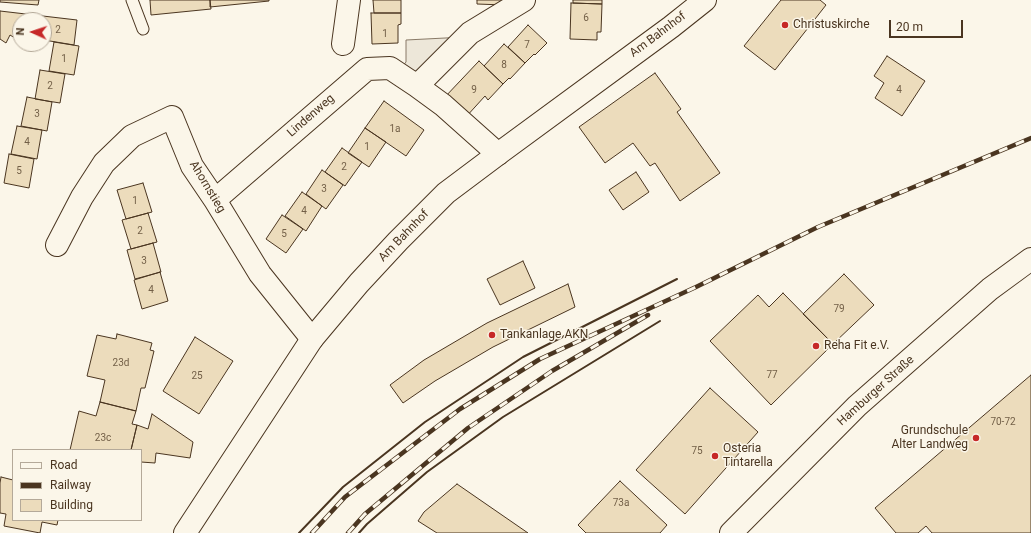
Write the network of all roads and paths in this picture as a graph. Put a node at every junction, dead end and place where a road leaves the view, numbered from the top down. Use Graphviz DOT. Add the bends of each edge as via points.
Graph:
graph roads {
  1 [pos="132,0"];
  2 [pos="349,0"];
  3 [pos="524,0"];
  4 [pos="697,2"];
  5 [pos="143,29"];
  6 [pos="343,44"];
  7 [pos="416,86"];
  8 [pos="498,154"];
  9 [pos="215,200"];
  10 [pos="58,245"];
  11 [pos="1031,259"];
  12 [pos="312,339"];
  13 [pos="185,533"];
  14 [pos="731,533"];
  1 -- 5 [label="lane"];
  2 -- 6 [label="street"];
  3 -- 7 [label="street" via="470,33"];
  4 -- 8 [label="street, Am Bahnhof" via="666,31"];
  7 -- 8 [label="street, Lindenweg" via="443,105"];
  7 -- 9 [label="street, Lindenweg" via="390,68 367,69"];
  8 -- 12 [label="street, Am Bahnhof" via="446,193 359,283"];
  9 -- 10 [label="street, Ahornstieg" via="192,166 172,117 132,136 104,163 82,197"];
  9 -- 12 [label="street, Ahornstieg" via="260,274"];
  11 -- 14 [label="street, Hamburger Straße" via="990,289 858,406"];
  12 -- 13 [label="street, Am Bahnhof"];
}
